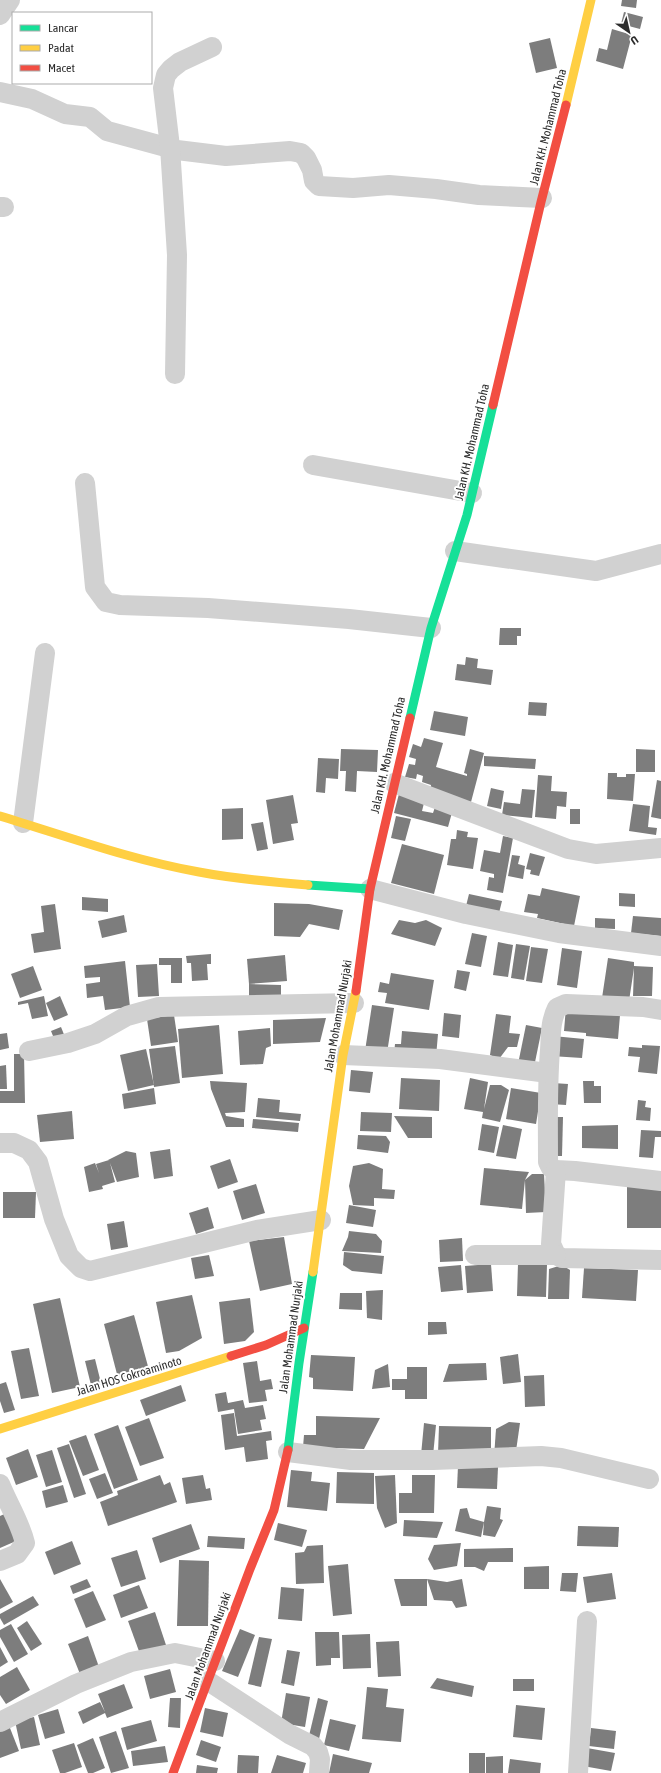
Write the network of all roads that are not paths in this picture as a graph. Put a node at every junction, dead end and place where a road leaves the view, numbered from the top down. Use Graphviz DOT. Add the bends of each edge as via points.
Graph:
graph roads {
  1 [pos="10,0"];
  2 [pos="591,0"];
  3 [pos="0,15"];
  4 [pos="212,47"];
  5 [pos="0,92"];
  6 [pos="170,147"];
  7 [pos="542,198"];
  8 [pos="175,374"];
  9 [pos="313,466"];
  10 [pos="85,483"];
  11 [pos="472,493"];
  12 [pos="455,551"];
  13 [pos="661,554"];
  14 [pos="430,628"];
  15 [pos="45,653"];
  16 [pos="394,782"];
  17 [pos="0,816"];
  18 [pos="23,824"];
  19 [pos="661,848"];
  20 [pos="370,888"];
  21 [pos="661,946"];
  22 [pos="354,1003"];
  23 [pos="661,1010"];
  24 [pos="29,1051"];
  25 [pos="343,1055"];
  26 [pos="548,1073"];
  27 [pos="0,1143"];
  28 [pos="556,1170"];
  29 [pos="661,1181"];
  30 [pos="321,1220"];
  31 [pos="475,1255"];
  32 [pos="556,1255"];
  33 [pos="661,1260"];
  34 [pos="304,1328"];
  35 [pos="266,1345"];
  36 [pos="279,1352"];
  37 [pos="0,1429"];
  38 [pos="288,1452"];
  39 [pos="649,1479"];
  40 [pos="0,1484"];
  41 [pos="0,1561"];
  42 [pos="587,1621"];
  43 [pos="215,1661"];
  44 [pos="208,1681"];
  45 [pos="0,1722"];
  46 [pos="173,1773"];
  47 [pos="319,1773"];
  48 [pos="578,1773"];
  1 -- 3 [label="street"];
  2 -- 7 [label="street, Jalan KH. Mohammad Toha"];
  4 -- 6 [label="street" via="180,62 166,75 163,88"];
  5 -- 6 [label="street" via="32,99 65,114 90,117 107,131"];
  6 -- 7 [label="street" via="226,156 290,151 301,153 309,164 314,181 327,188 389,186"];
  6 -- 8 [label="street" via="177,255"];
  7 -- 11 [label="street, Jalan KH. Mohammad Toha"];
  9 -- 11 [label="street"];
  10 -- 14 [label="street" via="95,587 106,602 120,605 208,608 349,619"];
  11 -- 12 [label="street, Jalan KH. Mohammad Toha"];
  12 -- 13 [label="street" via="596,571"];
  12 -- 14 [label="street, Jalan KH. Mohammad Toha"];
  14 -- 16 [label="street, Jalan KH. Mohammad Toha"];
  15 -- 18 [label="street"];
  16 -- 19 [label="street" via="568,849 596,854"];
  16 -- 20 [label="street, Jalan KH. Mohammad Toha"];
  17 -- 18 [label="street"];
  18 -- 20 [label="street" via="198,872 262,881"];
  20 -- 21 [label="street" via="466,914 551,931"];
  20 -- 22 [label="street, Jalan Mohammad Nurjaki"];
  22 -- 24 [label="street" via="159,1007 127,1016 95,1034"];
  22 -- 25 [label="street, Jalan Mohammad Nurjaki"];
  23 -- 26 [label="street" via="566,1004 557,1008 552,1018"];
  25 -- 26 [label="street" via="440,1059"];
  25 -- 30 [label="street, Jalan Mohammad Nurjaki"];
  26 -- 28 [label="street" via="548,1162 551,1168"];
  27 -- 30 [label="street" via="14,1143 29,1150 38,1162 54,1219 69,1256 81,1268 90,1271 257,1230"];
  28 -- 29 [label="street"];
  28 -- 32 [label="street" via="551,1244"];
  30 -- 34 [label="street, Jalan Mohammad Nurjaki"];
  31 -- 32 [label="street"];
  32 -- 33 [label="street" via="562,1258"];
  34 -- 35 [label="street, Jalan HOS Cokroaminoto"];
  34 -- 38 [label="street, Jalan Mohammad Nurjaki" via="296,1361"];
  35 -- 36 [label="street"];
  35 -- 37 [label="street, Jalan HOS Cokroaminoto"];
  38 -- 39 [label="street" via="351,1460 541,1456 560,1458"];
  38 -- 43 [label="street, Jalan Mohammad Nurjaki" via="274,1510"];
  40 -- 41 [label="street" via="22,1530 24,1542 17,1554"];
  42 -- 48 [label="street"];
  43 -- 44 [label="street, Jalan Mohammad Nurjaki"];
  43 -- 45 [label="street" via="174,1653 131,1662 76,1684"];
  44 -- 46 [label="street, Jalan Mohammad Nurjaki"];
  44 -- 47 [label="street" via="289,1734 313,1746 320,1759"];
}
